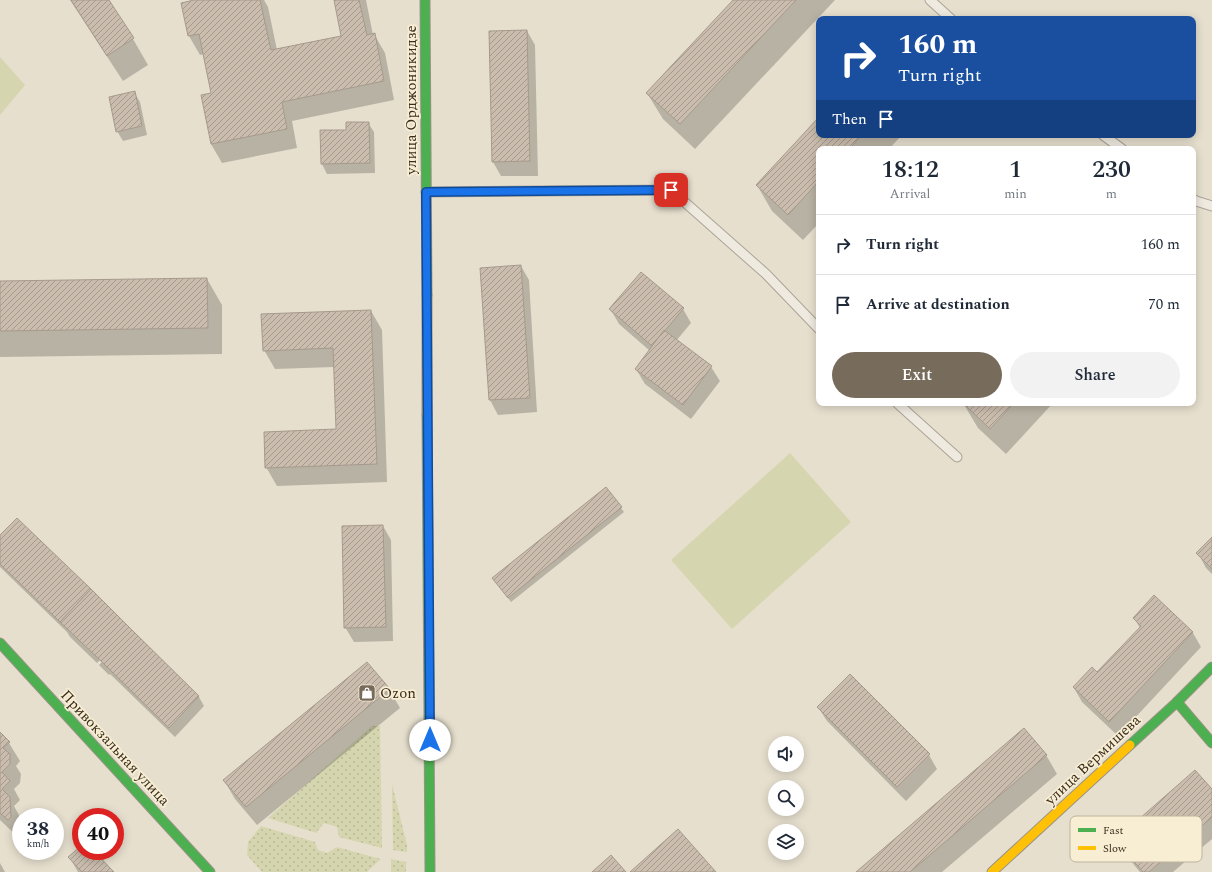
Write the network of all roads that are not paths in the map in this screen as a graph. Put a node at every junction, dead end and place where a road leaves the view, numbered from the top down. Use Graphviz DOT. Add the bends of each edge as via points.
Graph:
graph roads {
  1 [pos="424,0"];
  2 [pos="930,0"];
  3 [pos="948,16"];
  4 [pos="1107,138"];
  5 [pos="1118,146"];
  6 [pos="426,192"];
  7 [pos="1196,201"];
  8 [pos="1212,206"];
  9 [pos="816,326"];
  10 [pos="900,406"];
  11 [pos="958,457"];
  12 [pos="0,643"];
  13 [pos="1212,666"];
  14 [pos="1177,702"];
  15 [pos="1212,743"];
  16 [pos="210,872"];
  17 [pos="430,872"];
  18 [pos="992,872"];
  1 -- 6 [label="street, улица Орджоникидзе"];
  2 -- 3 [label="lane"];
  4 -- 5 [label="lane"];
  6 -- 9 [label="lane" via="671,190 766,274"];
  6 -- 17 [label="street, улица Орджоникидзе"];
  7 -- 8 [label="lane"];
  10 -- 11 [label="lane"];
  12 -- 16 [label="street, Привокзальная улица"];
  13 -- 14 [label="street, улица Вермишева"];
  14 -- 15 [label="street"];
  14 -- 18 [label="street, улица Вермишева"];
}
